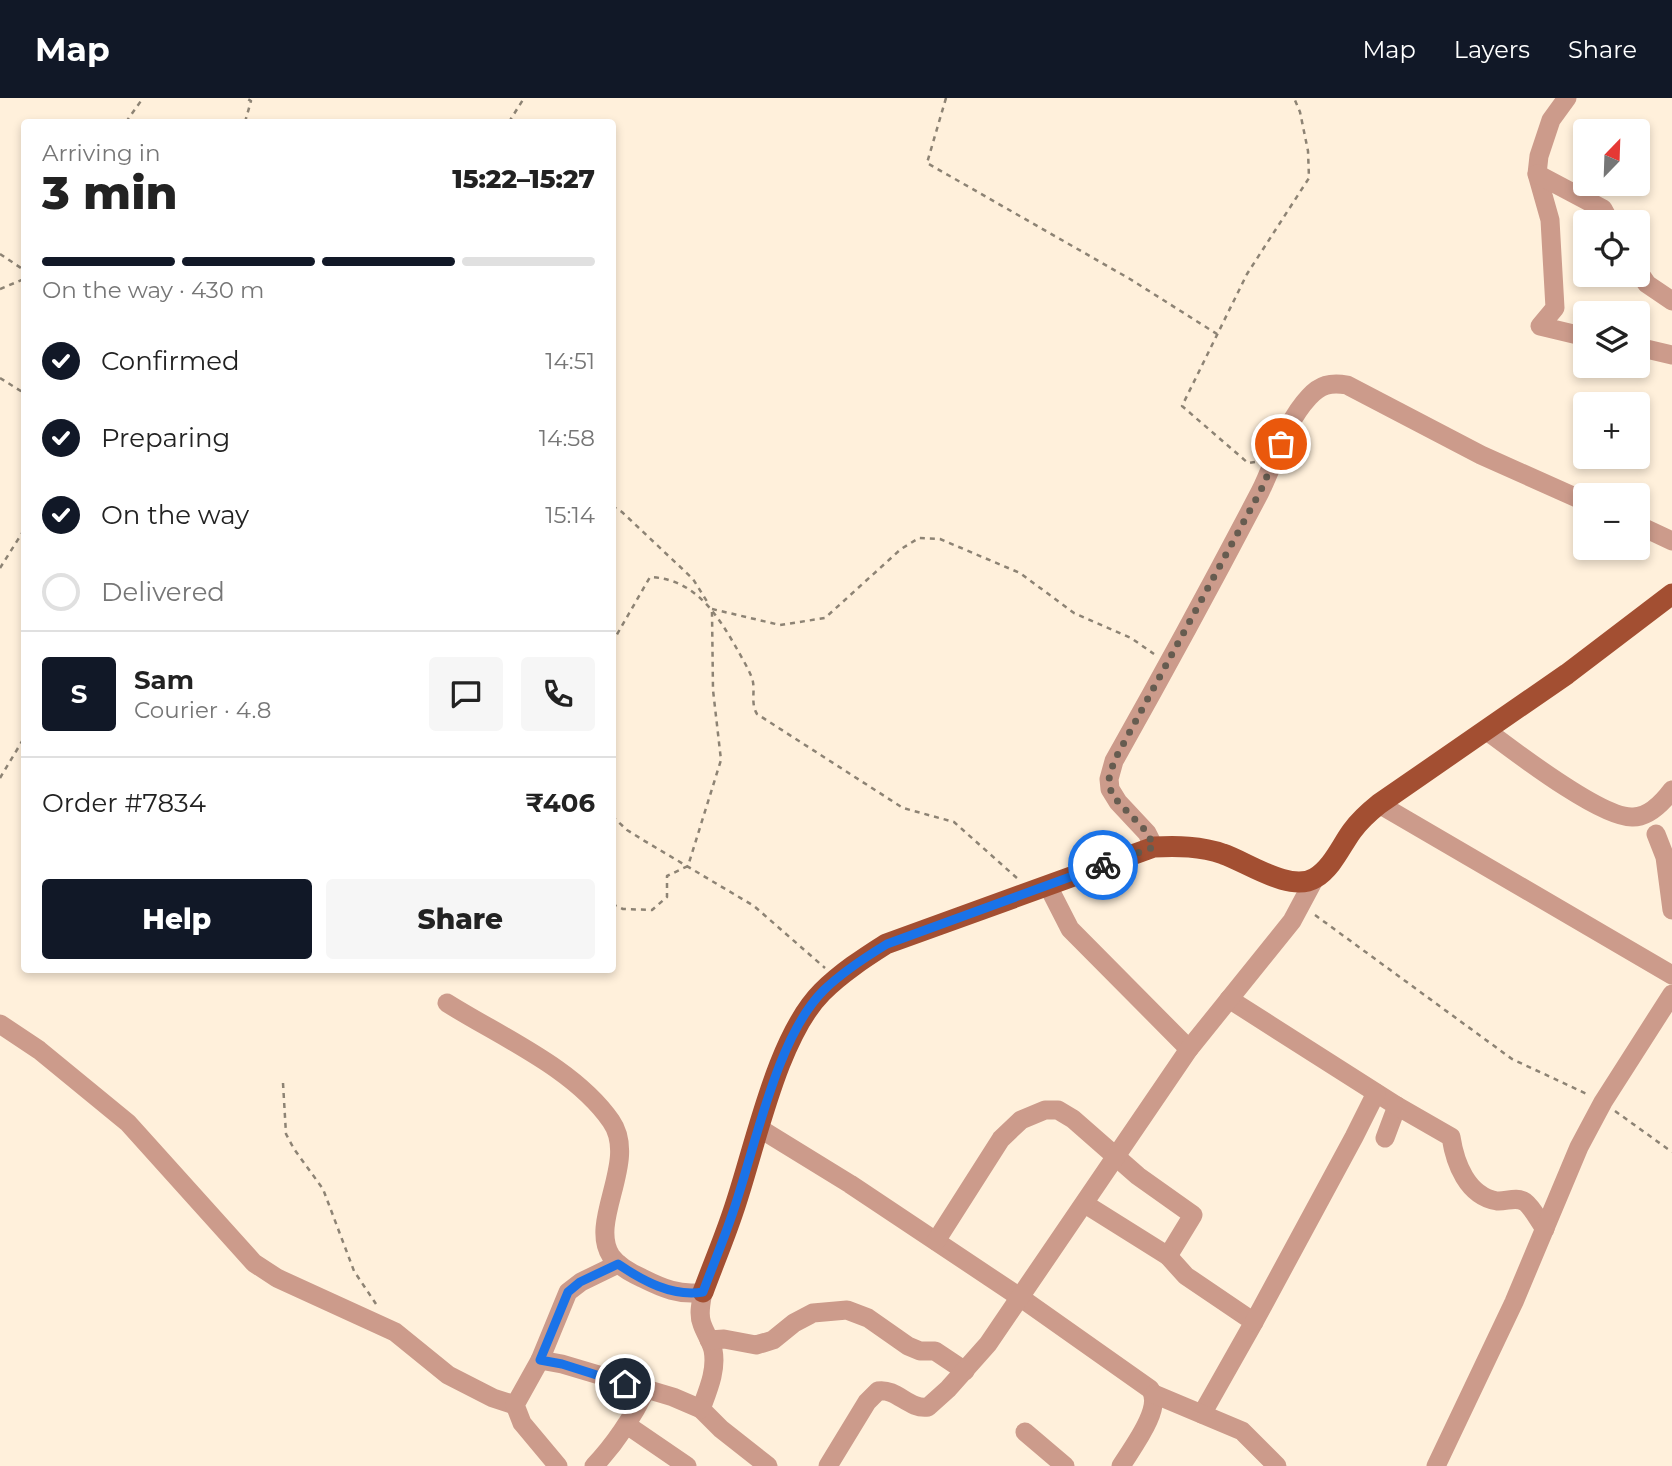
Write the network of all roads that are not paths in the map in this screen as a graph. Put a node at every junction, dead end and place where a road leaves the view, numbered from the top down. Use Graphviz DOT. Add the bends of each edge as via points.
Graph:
graph roads {
  1 [pos="1567,98"];
  2 [pos="1537,174"];
  3 [pos="1604,210"];
  4 [pos="1650,286"];
  5 [pos="1672,300"];
  6 [pos="1573,334"];
  7 [pos="1650,350"];
  8 [pos="1672,355"];
  9 [pos="1573,496"];
  10 [pos="1650,531"];
  11 [pos="1672,541"];
  12 [pos="1672,594"];
  13 [pos="1487,731"];
  14 [pos="1672,790"];
  15 [pos="1379,804"];
  16 [pos="1631,818"];
  17 [pos="1664,839"];
  18 [pos="1154,847"];
  19 [pos="1315,878"];
  20 [pos="1040,889"];
  21 [pos="1672,910"];
  22 [pos="1672,975"];
  23 [pos="1672,994"];
  24 [pos="1229,999"];
  25 [pos="447,1003"];
  26 [pos="0,1024"];
  27 [pos="1189,1049"];
  28 [pos="1376,1093"];
  29 [pos="1396,1106"];
  30 [pos="759,1128"];
  31 [pos="1385,1138"];
  32 [pos="1117,1157"];
  33 [pos="1085,1204"];
  34 [pos="1545,1229"];
  35 [pos="936,1241"];
  36 [pos="1168,1256"];
  37 [pos="618,1264"];
  38 [pos="703,1292"];
  39 [pos="1021,1298"];
  40 [pos="1254,1322"];
  41 [pos="709,1340"];
  42 [pos="540,1360"];
  43 [pos="965,1371"];
  44 [pos="646,1390"];
  45 [pos="1154,1394"];
  46 [pos="515,1405"];
  47 [pos="701,1409"];
  48 [pos="1202,1414"];
  49 [pos="627,1425"];
  50 [pos="1025,1432"];
  51 [pos="605,1463"];
  52 [pos="558,1466"];
  53 [pos="687,1466"];
  54 [pos="768,1466"];
  55 [pos="828,1466"];
  56 [pos="1065,1466"];
  57 [pos="1121,1466"];
  58 [pos="1277,1466"];
  59 [pos="1436,1466"];
  1 -- 2 [label="street" via="1550,120"];
  2 -- 3 [label="street"];
  2 -- 6 [label="street" via="1550,220 1555,276 1555,309 1540,326"];
  4 -- 5 [label="street"];
  7 -- 8 [label="street"];
  9 -- 18 [label="street" via="1481,455 1347,385 1325,384 1308,398 1114,761 1110,789"];
  10 -- 11 [label="street"];
  12 -- 13 [label="main road"];
  13 -- 15 [label="main road"];
  13 -- 16 [label="street" via="1596,805"];
  14 -- 16 [label="street" via="1653,809"];
  15 -- 19 [label="main road"];
  15 -- 22 [label="street"];
  16 -- 17 [label="street"];
  17 -- 21 [label="street"];
  18 -- 19 [label="main road" via="1196,847 1286,880"];
  18 -- 20 [label="main road"];
  19 -- 24 [label="street" via="1292,921"];
  20 -- 27 [label="street" via="1070,929"];
  20 -- 30 [label="main road" via="887,944 837,979 814,1003 790,1042"];
  23 -- 34 [label="street" via="1603,1102"];
  24 -- 27 [label="street"];
  24 -- 28 [label="street"];
  25 -- 37 [label="street" via="543,1059 596,1104 617,1130 620,1160 606,1237 611,1257"];
  26 -- 46 [label="street" via="128,1123 254,1263 277,1279 395,1332 448,1375"];
  27 -- 32 [label="street"];
  28 -- 29 [label="street"];
  28 -- 40 [label="street"];
  29 -- 31 [label="street"];
  29 -- 34 [label="street" via="1451,1137 1453,1154 1473,1191 1497,1200 1525,1202"];
  30 -- 35 [label="street"];
  30 -- 38 [label="main road"];
  32 -- 33 [label="street"];
  32 -- 35 [label="street" via="1058,1110 1021,1120 1001,1139"];
  32 -- 36 [label="street" via="1193,1215"];
  33 -- 36 [label="street"];
  33 -- 39 [label="street"];
  34 -- 59 [label="street"];
  35 -- 39 [label="street"];
  36 -- 40 [label="street" via="1186,1276"];
  37 -- 38 [label="street" via="682,1294"];
  37 -- 42 [label="street" via="568,1292"];
  38 -- 41 [label="street" via="699,1310"];
  39 -- 43 [label="street"];
  39 -- 45 [label="street"];
  40 -- 48 [label="street"];
  41 -- 43 [label="street" via="756,1345 773,1340 813,1313 847,1310 868,1318 908,1346 942,1354"];
  41 -- 47 [label="street" via="713,1370"];
  42 -- 44 [label="street"];
  42 -- 46 [label="street"];
  43 -- 55 [label="street" via="928,1407 878,1391"];
  44 -- 47 [label="street"];
  44 -- 49 [label="street"];
  45 -- 48 [label="street"];
  45 -- 57 [label="street" via="1150,1418"];
  46 -- 52 [label="street" via="522,1423"];
  47 -- 54 [label="street"];
  48 -- 58 [label="street" via="1242,1431"];
  49 -- 51 [label="street"];
  49 -- 53 [label="street"];
  50 -- 56 [label="street"];
}
